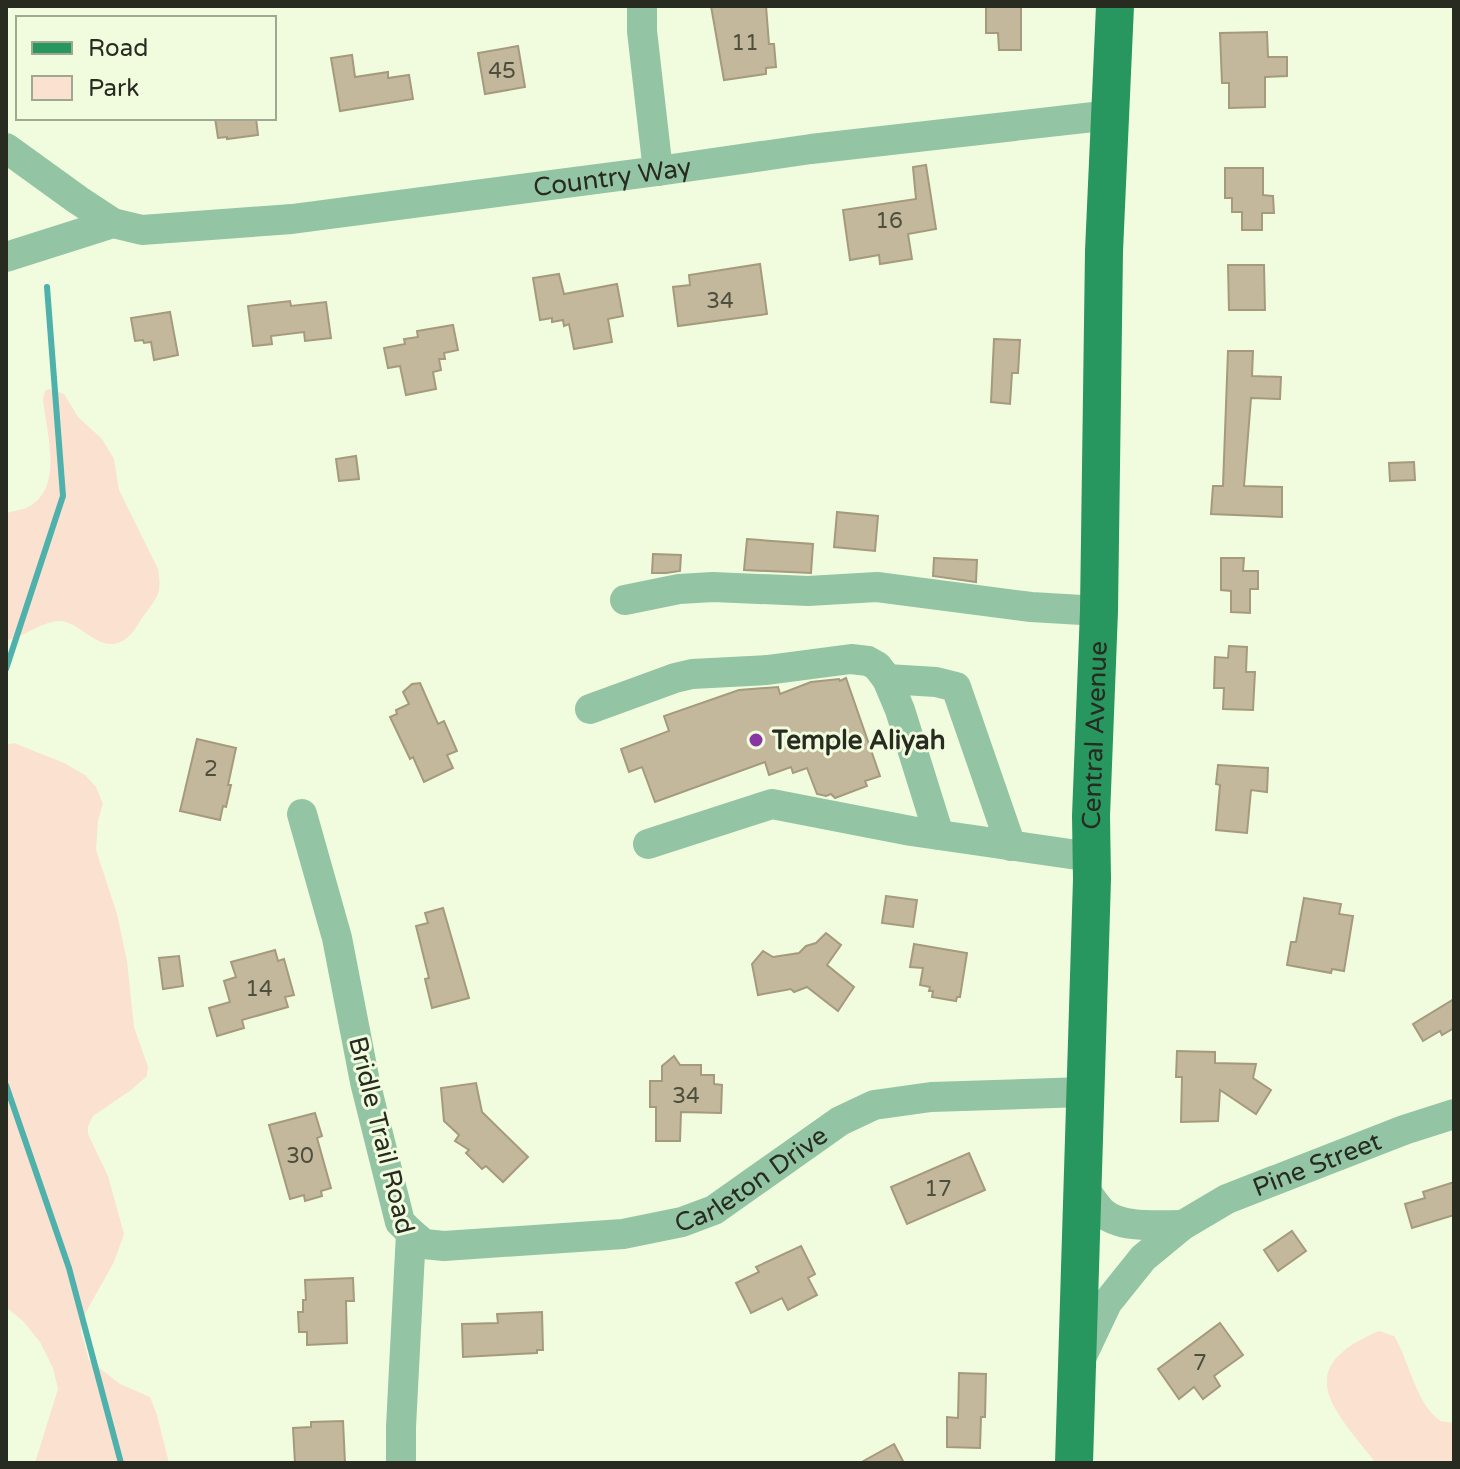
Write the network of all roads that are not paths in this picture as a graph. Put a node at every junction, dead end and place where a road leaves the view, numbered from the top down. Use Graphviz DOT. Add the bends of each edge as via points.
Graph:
graph roads {
  1 [pos="642,6"];
  2 [pos="1115,6"];
  3 [pos="1111,115"];
  4 [pos="6,148"];
  5 [pos="658,171"];
  6 [pos="113,223"];
  7 [pos="6,257"];
  8 [pos="625,600"];
  9 [pos="1099,611"];
  10 [pos="887,679"];
  11 [pos="590,709"];
  12 [pos="302,814"];
  13 [pos="939,835"];
  14 [pos="648,844"];
  15 [pos="1011,846"];
  16 [pos="1091,857"];
  17 [pos="1085,1092"];
  18 [pos="1454,1114"];
  19 [pos="1083,1187"];
  20 [pos="1183,1225"];
  21 [pos="411,1233"];
  22 [pos="1078,1365"];
  23 [pos="401,1463"];
  24 [pos="1074,1463"];
  1 -- 5 [label="street"];
  2 -- 3 [label="main road, Central Avenue"];
  3 -- 5 [label="street, Country Way"];
  3 -- 9 [label="main road, Central Avenue"];
  4 -- 6 [label="street, Country Way"];
  5 -- 6 [label="street, Country Way" via="292,219 142,230"];
  6 -- 7 [label="street, Country Way"];
  8 -- 9 [label="street" via="713,587 877,587"];
  9 -- 16 [label="main road, Central Avenue"];
  10 -- 11 [label="street" via="877,666 851,659 692,674"];
  10 -- 13 [label="street"];
  10 -- 15 [label="street" via="956,687"];
  12 -- 21 [label="street, Bridle Trail Road" via="337,938 400,1222"];
  13 -- 14 [label="street" via="772,804"];
  13 -- 15 [label="street"];
  15 -- 16 [label="street"];
  16 -- 17 [label="main road, Central Avenue"];
  17 -- 19 [label="main road, Central Avenue"];
  17 -- 21 [label="street, Carleton Drive" via="931,1097 874,1105 840,1121 714,1210 682,1222 623,1234 444,1246 424,1244"];
  18 -- 20 [label="street, Pine Street" via="1227,1199"];
  19 -- 20 [label="street" via="1104,1214 1125,1223"];
  19 -- 22 [label="main road, Central Avenue"];
  20 -- 22 [label="street, Pine Street" via="1143,1258 1107,1303"];
  21 -- 23 [label="street, Bridle Trail Road"];
  22 -- 24 [label="main road, Central Avenue"];
}
